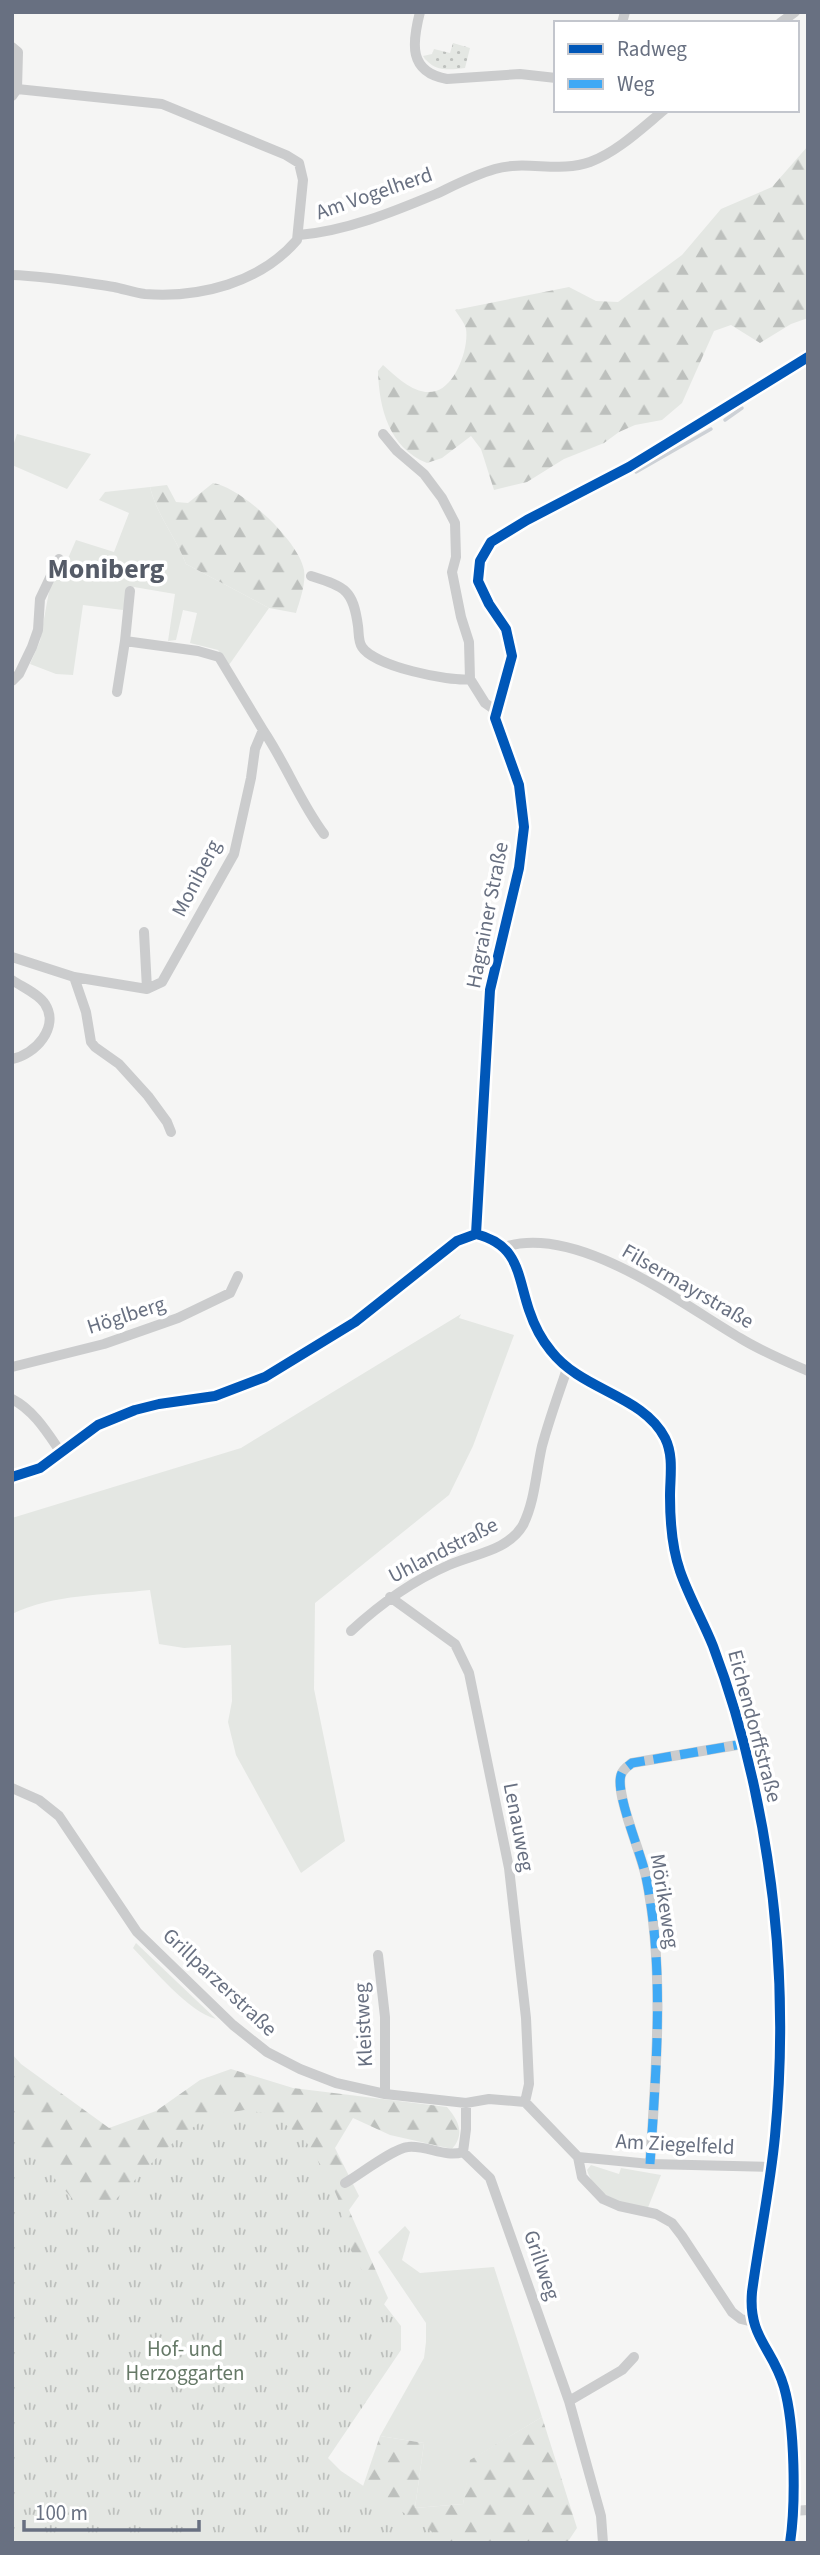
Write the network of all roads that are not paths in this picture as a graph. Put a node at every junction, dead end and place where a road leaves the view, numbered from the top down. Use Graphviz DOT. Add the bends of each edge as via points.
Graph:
graph roads {
  1 [pos="420,12"];
  2 [pos="12,47"];
  3 [pos="554,78"];
  4 [pos="14,92"];
  5 [pos="661,112"];
  6 [pos="299,235"];
  7 [pos="12,275"];
  8 [pos="808,357"];
  9 [pos="383,434"];
  10 [pos="59,559"];
  11 [pos="311,576"];
  12 [pos="130,590"];
  13 [pos="125,641"];
  14 [pos="470,678"];
  15 [pos="12,681"];
  16 [pos="117,692"];
  17 [pos="495,710"];
  18 [pos="263,730"];
  19 [pos="324,834"];
  20 [pos="144,932"];
  21 [pos="12,957"];
  22 [pos="74,977"];
  23 [pos="12,981"];
  24 [pos="147,989"];
  25 [pos="12,1059"];
  26 [pos="171,1132"];
  27 [pos="476,1234"];
  28 [pos="504,1247"];
  29 [pos="238,1276"];
  30 [pos="12,1367"];
  31 [pos="566,1369"];
  32 [pos="808,1371"];
  33 [pos="12,1399"];
  34 [pos="62,1454"];
  35 [pos="12,1477"];
  36 [pos="390,1598"];
  37 [pos="351,1631"];
  38 [pos="743,1744"];
  39 [pos="12,1788"];
  40 [pos="379,1955"];
  41 [pos="385,2094"];
  42 [pos="525,2102"];
  43 [pos="466,2103"];
  44 [pos="463,2152"];
  45 [pos="578,2157"];
  46 [pos="650,2164"];
  47 [pos="771,2167"];
  48 [pos="345,2183"];
  49 [pos="752,2322"];
  50 [pos="634,2357"];
  51 [pos="569,2401"];
  52 [pos="808,2510"];
  53 [pos="792,2511"];
  54 [pos="603,2543"];
  55 [pos="790,2543"];
  1 -- 3 [label="street" via="414,50 419,62 437,77"];
  2 -- 4 [label="street" via="18,52"];
  4 -- 6 [label="street" via="162,104 286,155 299,163 303,180"];
  5 -- 6 [label="street, Am Vogelherd" via="588,162 496,168 358,223"];
  6 -- 7 [label="street, Am Vogelherd" via="279,259 244,280 181,293 142,294 46,276"];
  8 -- 17 [label="street" via="629,467 491,542 480,561 478,581 506,629 512,656"];
  9 -- 14 [label="street" via="424,474 455,523 452,572 469,642"];
  10 -- 15 [label="street" via="40,599 38,631 30,654"];
  11 -- 14 [label="street" via="348,592 355,605 360,645 367,653 446,679"];
  12 -- 13 [label="street"];
  13 -- 16 [label="street"];
  13 -- 18 [label="street" via="219,657"];
  14 -- 17 [label="street, Hagrainer Straße" via="485,703"];
  17 -- 27 [label="street, Hagrainer Straße" via="496,727 519,785 524,827 519,869 490,990"];
  18 -- 19 [label="street"];
  18 -- 24 [label="street, Moniberg" via="234,854 162,982"];
  20 -- 24 [label="street, Moniberg"];
  21 -- 22 [label="street"];
  22 -- 24 [label="street"];
  22 -- 26 [label="street" via="91,1042 148,1096"];
  23 -- 25 [label="street" via="44,1002 49,1016 41,1042"];
  27 -- 28 [label="street"];
  27 -- 34 [label="street" via="457,1241 355,1322 265,1377 215,1396 135,1410 98,1426"];
  28 -- 31 [label="street, Eichendorffstraße" via="519,1274 539,1335"];
  28 -- 32 [label="street, Filsermayrstraße" via="521,1242 550,1244 617,1266 675,1296 739,1338"];
  29 -- 30 [label="street, Höglberg" via="230,1293 177,1318 104,1344"];
  31 -- 36 [label="street, Uhlandstraße" via="522,1525 505,1542 449,1565"];
  31 -- 38 [label="street, Eichendorffstraße" via="648,1415 666,1440 679,1569 714,1649"];
  33 -- 34 [label="street" via="33,1415"];
  34 -- 35 [label="street" via="40,1468"];
  36 -- 37 [label="street, Uhlandstraße"];
  36 -- 42 [label="street, Lenauweg" via="455,1644 469,1673 509,1868 526,2018 529,2084"];
  38 -- 46 [label="street, Mörikeweg" via="632,1763 620,1777 646,1878 653,1931 657,2050"];
  38 -- 47 [label="street, Eichendorffstraße" via="764,1838 781,2001"];
  39 -- 41 [label="street, Grillparzerstraße" via="39,1800 59,1816 137,1932 233,2025 267,2052 300,2069"];
  40 -- 41 [label="street, Kleistweg"];
  41 -- 43 [label="street, Grillparzerstraße"];
  42 -- 43 [label="street, Grillparzerstraße" via="489,2099"];
  42 -- 45 [label="street"];
  43 -- 44 [label="street"];
  44 -- 48 [label="street" via="454,2155 405,2147"];
  44 -- 51 [label="street, Grillweg" via="490,2178"];
  45 -- 46 [label="street, Am Ziegelfeld"];
  45 -- 49 [label="street" via="583,2177 603,2199 672,2223 732,2312"];
  46 -- 47 [label="street, Am Ziegelfeld"];
  47 -- 49 [label="street, Eichendorffstraße" via="752,2292"];
  49 -- 53 [label="street" via="780,2374 787,2399"];
  50 -- 51 [label="street" via="622,2370"];
  51 -- 54 [label="street, Grillweg" via="601,2516"];
  52 -- 53 [label="street"];
  53 -- 55 [label="street"];
}
